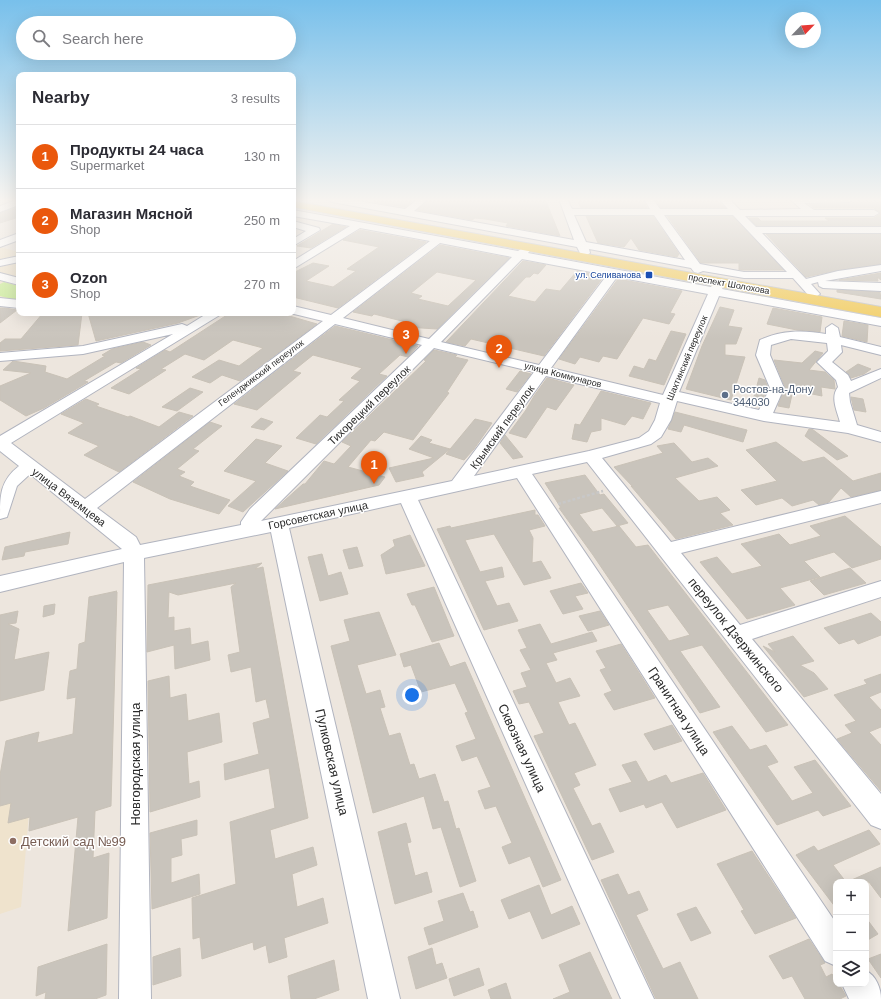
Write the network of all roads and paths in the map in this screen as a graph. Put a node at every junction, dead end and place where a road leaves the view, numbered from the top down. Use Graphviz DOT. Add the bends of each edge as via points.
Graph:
graph roads {
  1 [pos="326,246"];
  2 [pos="431,246"];
  3 [pos="482,246"];
  4 [pos="498,246"];
  5 [pos="544,246"];
  6 [pos="552,246"];
  7 [pos="582,246"];
  8 [pos="681,246"];
  9 [pos="767,246"];
  10 [pos="296,250"];
  11 [pos="524,251"];
  12 [pos="314,253"];
  13 [pos="585,253"];
  14 [pos="16,260"];
  15 [pos="0,263"];
  16 [pos="296,264"];
  17 [pos="881,268"];
  18 [pos="698,269"];
  19 [pos="615,272"];
  20 [pos="0,276"];
  21 [pos="798,279"];
  22 [pos="16,281"];
  23 [pos="717,287"];
  24 [pos="881,287"];
  25 [pos="814,294"];
  26 [pos="0,302"];
  27 [pos="16,304"];
  28 [pos="881,307"];
  29 [pos="296,311"];
  30 [pos="881,312"];
  31 [pos="832,313"];
  32 [pos="212,316"];
  33 [pos="332,320"];
  34 [pos="881,322"];
  35 [pos="189,330"];
  36 [pos="832,338"];
  37 [pos="432,344"];
  38 [pos="881,351"];
  39 [pos="0,358"];
  40 [pos="544,370"];
  41 [pos="881,373"];
  42 [pos="846,388"];
  43 [pos="669,398"];
  44 [pos="764,416"];
  45 [pos="850,428"];
  46 [pos="881,437"];
  47 [pos="0,443"];
  48 [pos="636,445"];
  49 [pos="591,456"];
  50 [pos="29,467"];
  51 [pos="521,471"];
  52 [pos="459,484"];
  53 [pos="617,487"];
  54 [pos="407,496"];
  55 [pos="881,496"];
  56 [pos="85,508"];
  57 [pos="546,508"];
  58 [pos="0,513"];
  59 [pos="279,524"];
  60 [pos="250,529"];
  61 [pos="667,550"];
  62 [pos="134,553"];
  63 [pos="0,584"];
  64 [pos="881,589"];
  65 [pos="736,635"];
  66 [pos="881,815"];
  67 [pos="833,945"];
  68 [pos="860,987"];
  69 [pos="135,999"];
  70 [pos="384,999"];
  71 [pos="638,999"];
  72 [pos="868,999"];
  1 -- 12 [label="street"];
  2 -- 33 [label="street, Геленджикский переулок"];
  3 -- 11 [label="street"];
  4 -- 11 [label="main road, проспект Шолохова"];
  5 -- 13 [label="main road, проспект Шолохова"];
  6 -- 13 [label="street"];
  7 -- 13 [label="street"];
  8 -- 18 [label="street"];
  9 -- 21 [label="street"];
  10 -- 12 [label="street"];
  11 -- 13 [label="main road, проспект Шолохова"];
  11 -- 19 [label="street"];
  11 -- 37 [label="street, Тихорецкий переулок"];
  12 -- 16 [label="street"];
  13 -- 18 [label="main road, проспект Шолохова"];
  13 -- 23 [label="main road, проспект Шолохова"];
  14 -- 15 [label="street"];
  17 -- 21 [label="street"];
  18 -- 21 [label="street"];
  18 -- 25 [label="main road, проспект Шолохова"];
  19 -- 23 [label="street"];
  19 -- 40 [label="street, Крымский переулок"];
  20 -- 22 [label="street"];
  21 -- 24 [label="street"];
  21 -- 25 [label="street"];
  23 -- 30 [label="main road, проспект Шолохова"];
  23 -- 31 [label="street"];
  23 -- 43 [label="street, Шахтинский переулок"];
  25 -- 28 [label="main road, проспект Шолохова"];
  26 -- 27 [label="street"];
  29 -- 33 [label="street, улица Коммунаров"];
  31 -- 34 [label="street"];
  31 -- 36 [label="street"];
  32 -- 35 [label="street"];
  33 -- 37 [label="street, улица Коммунаров"];
  33 -- 56 [label="street, Геленджикский переулок"];
  35 -- 39 [label="street" via="177,328 83,350"];
  35 -- 47 [label="street"];
  36 -- 38 [label="street"];
  36 -- 42 [label="street" via="835,352 824,362 843,378"];
  36 -- 44 [label="street" via="790,336 770,339 765,343 763,355 777,388"];
  37 -- 40 [label="street, улица Коммунаров"];
  37 -- 60 [label="street, Тихорецкий переулок" via="257,513 250,522"];
  40 -- 43 [label="street, улица Коммунаров"];
  40 -- 52 [label="street, Крымский переулок"];
  41 -- 42 [label="street"];
  42 -- 45 [label="street" via="842,392 842,402"];
  43 -- 44 [label="street, улица Коммунаров"];
  43 -- 48 [label="street, Шахтинский переулок" via="663,420 655,434"];
  44 -- 45 [label="street, улица Коммунаров"];
  45 -- 46 [label="street, улица Коммунаров"];
  47 -- 50 [label="street, улица Вяземцева"];
  48 -- 49 [label="street, Горсоветская улица"];
  49 -- 51 [label="street, Горсоветская улица"];
  49 -- 53 [label="street, переулок Дзержинского"];
  50 -- 56 [label="street, улица Вяземцева"];
  50 -- 58 [label="street" via="7,484"];
  51 -- 52 [label="street, Горсоветская улица"];
  51 -- 57 [label="street, Гранитная улица"];
  52 -- 54 [label="street, Горсоветская улица"];
  53 -- 57 [label="path"];
  53 -- 61 [label="street, переулок Дзержинского"];
  54 -- 59 [label="street, Горсоветская улица"];
  54 -- 71 [label="street, Сквозная улица"];
  55 -- 61 [label="street"];
  56 -- 62 [label="street, улица Вяземцева" via="129,542"];
  57 -- 67 [label="street, Гранитная улица"];
  59 -- 60 [label="street, Горсоветская улица"];
  59 -- 70 [label="street, Пулковская улица"];
  60 -- 62 [label="street, Горсоветская улица"];
  61 -- 65 [label="street, переулок Дзержинского"];
  62 -- 63 [label="street, Горсоветская улица"];
  62 -- 69 [label="street, Новгородская улица"];
  64 -- 65 [label="street"];
  65 -- 66 [label="street, переулок Дзержинского"];
  68 -- 72 [label="street"];
}
